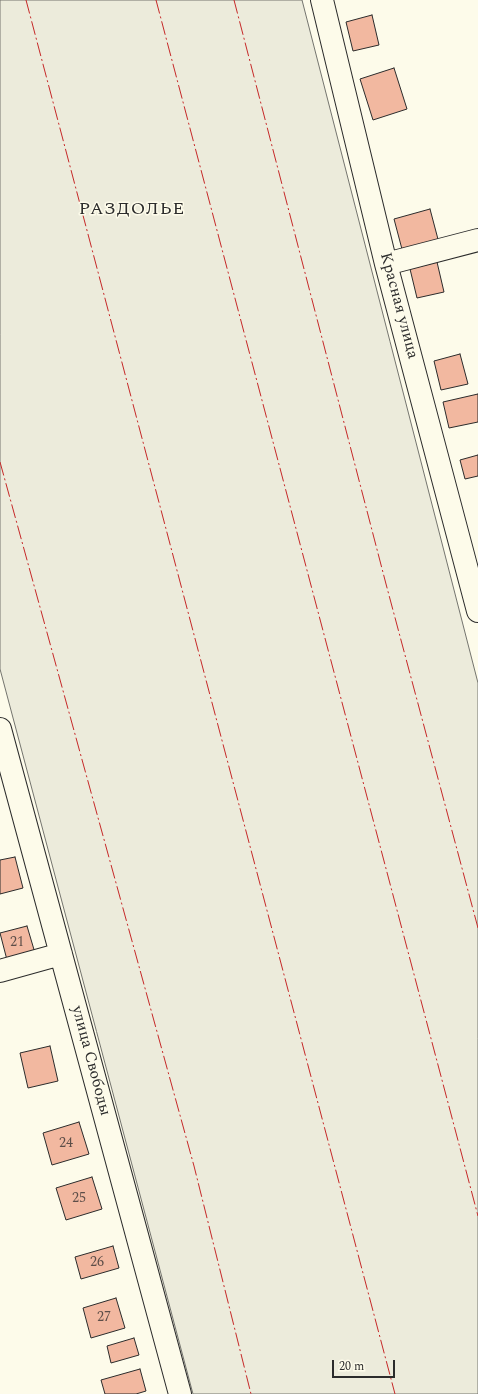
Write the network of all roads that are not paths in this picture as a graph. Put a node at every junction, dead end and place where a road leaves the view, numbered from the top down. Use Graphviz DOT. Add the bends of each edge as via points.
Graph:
graph roads {
  1 [pos="322,0"];
  2 [pos="478,240"];
  3 [pos="386,264"];
  4 [pos="478,611"];
  5 [pos="0,729"];
  6 [pos="61,954"];
  7 [pos="0,971"];
  8 [pos="180,1394"];
  1 -- 3 [label="street, Красная улица"];
  2 -- 3 [label="street"];
  3 -- 4 [label="street, Красная улица"];
  5 -- 6 [label="street, улица Свободы"];
  6 -- 7 [label="street"];
  6 -- 8 [label="street, улица Свободы"];
}
